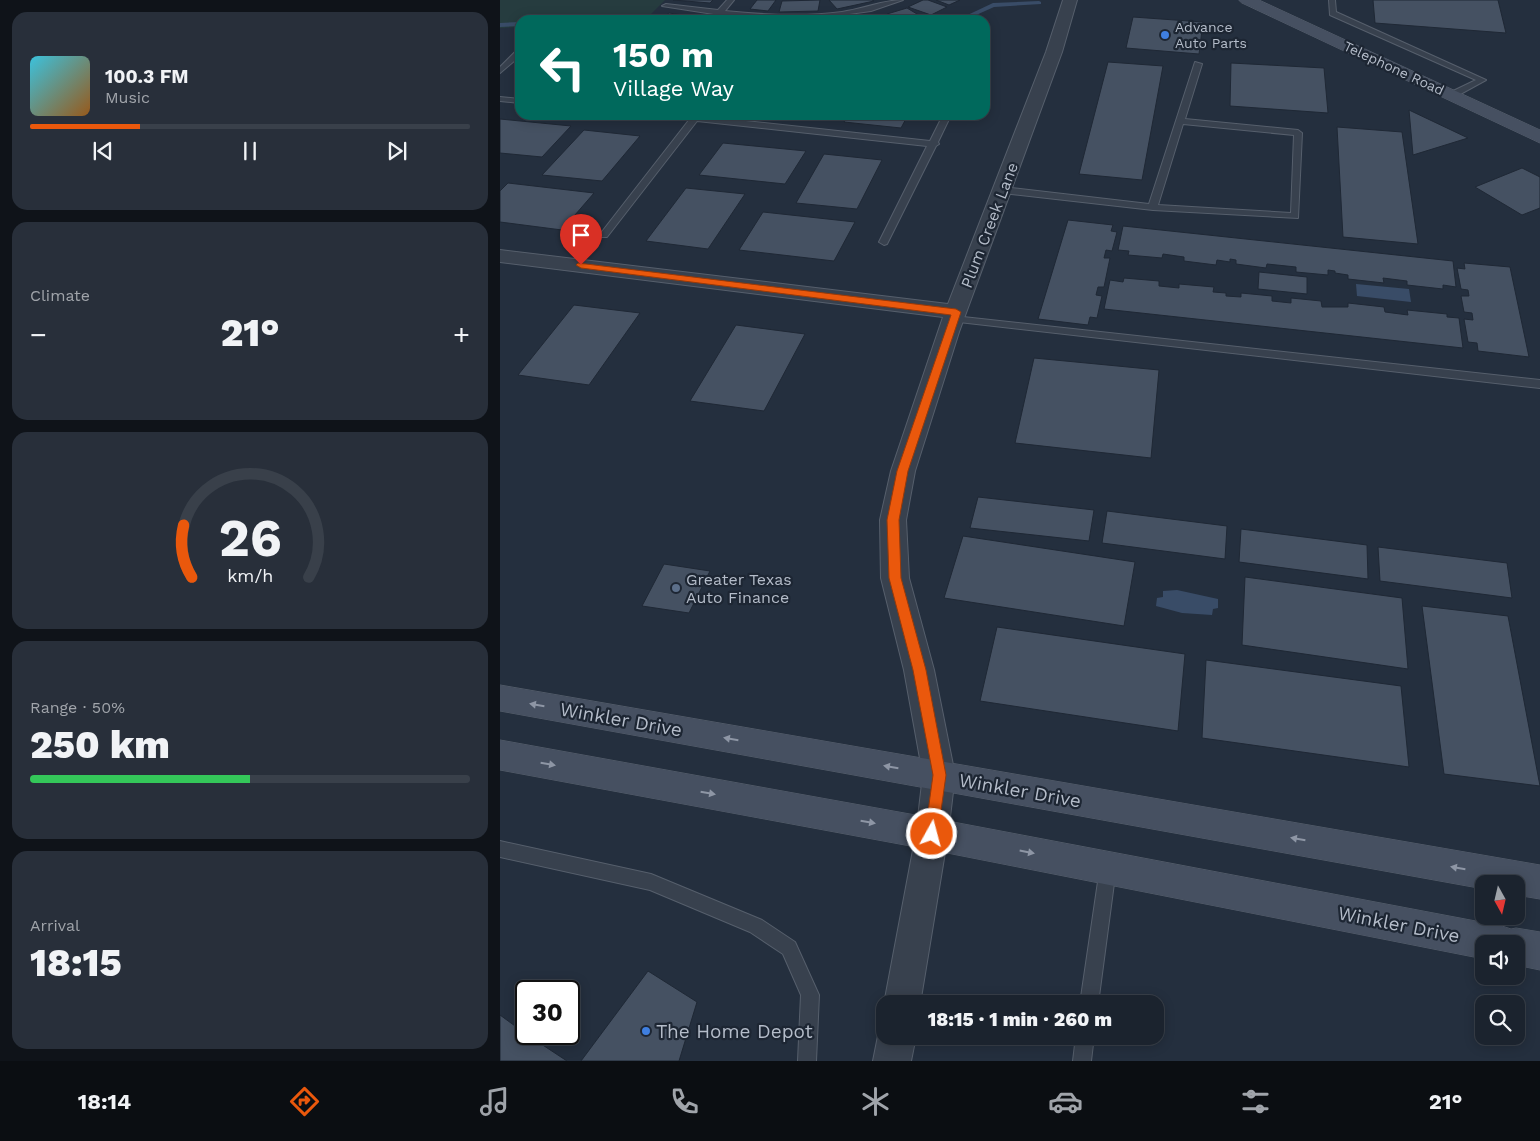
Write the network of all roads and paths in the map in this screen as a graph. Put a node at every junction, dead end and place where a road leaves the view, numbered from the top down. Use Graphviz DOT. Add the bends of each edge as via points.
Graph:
graph roads {
  1 [pos="731,0"];
  2 [pos="900,0"];
  3 [pos="1070,0"];
  4 [pos="1247,0"];
  5 [pos="1332,0"];
  6 [pos="666,6"];
  7 [pos="720,13"];
  8 [pos="740,15"];
  9 [pos="834,15"];
  10 [pos="515,57"];
  11 [pos="1198,64"];
  12 [pos="500,71"];
  13 [pos="1452,95"];
  14 [pos="500,99"];
  15 [pos="515,100"];
  16 [pos="693,120"];
  17 [pos="730,120"];
  18 [pos="945,120"];
  19 [pos="1180,121"];
  20 [pos="1540,137"];
  21 [pos="935,144"];
  22 [pos="1002,190"];
  23 [pos="1153,206"];
  24 [pos="604,235"];
  25 [pos="884,242"];
  26 [pos="500,256"];
  27 [pos="955,316"];
  28 [pos="1540,384"];
  29 [pos="500,698"];
  30 [pos="500,756"];
  31 [pos="939,775"];
  32 [pos="932,834"];
  33 [pos="500,848"];
  34 [pos="1108,868"];
  35 [pos="1540,882"];
  36 [pos="1475,939"];
  37 [pos="1525,948"];
  38 [pos="1540,951"];
  39 [pos="904,995"];
  40 [pos="1090,995"];
  41 [pos="895,1045"];
  42 [pos="1084,1045"];
  43 [pos="807,1061"];
  44 [pos="892,1061"];
  45 [pos="1082,1061"];
  1 -- 7 [label="lane"];
  2 -- 9 [label="lane" via="881,7"];
  3 -- 22 [label="street, Plum Creek Lane"];
  4 -- 13 [label="main road, Telephone Road"];
  5 -- 13 [label="lane" via="1333,13 1482,80"];
  6 -- 7 [label="lane"];
  7 -- 8 [label="lane"];
  10 -- 12 [label="lane"];
  11 -- 19 [label="lane"];
  13 -- 20 [label="main road, Telephone Road"];
  14 -- 15 [label="lane"];
  16 -- 24 [label="lane"];
  17 -- 21 [label="lane"];
  18 -- 21 [label="lane"];
  19 -- 23 [label="lane"];
  19 -- 23 [label="lane" via="1298,133 1295,216"];
  21 -- 25 [label="lane"];
  22 -- 23 [label="lane"];
  22 -- 27 [label="street, Plum Creek Lane"];
  26 -- 27 [label="street"];
  27 -- 28 [label="lane"];
  27 -- 31 [label="street, Plum Creek Lane" via="903,471 893,520 895,578 919,670"];
  31 -- 29 [label="main road, Winkler Drive, one-way"];
  30 -- 32 [label="main road, Winkler Drive, one-way"];
  31 -- 32 [label="street, Plum Creek Lane"];
  35 -- 31 [label="main road, Winkler Drive, one-way"];
  32 -- 34 [label="main road, Winkler Drive, one-way"];
  32 -- 39 [label="street, Plum Creek Lane"];
  33 -- 43 [label="lane" via="652,882 756,926 789,948 810,995"];
  34 -- 36 [label="main road, Winkler Drive"];
  34 -- 40 [label="lane"];
  37 -- 38 [label="main road"];
  41 -- 44 [label="street"];
  42 -- 45 [label="lane"];
}
